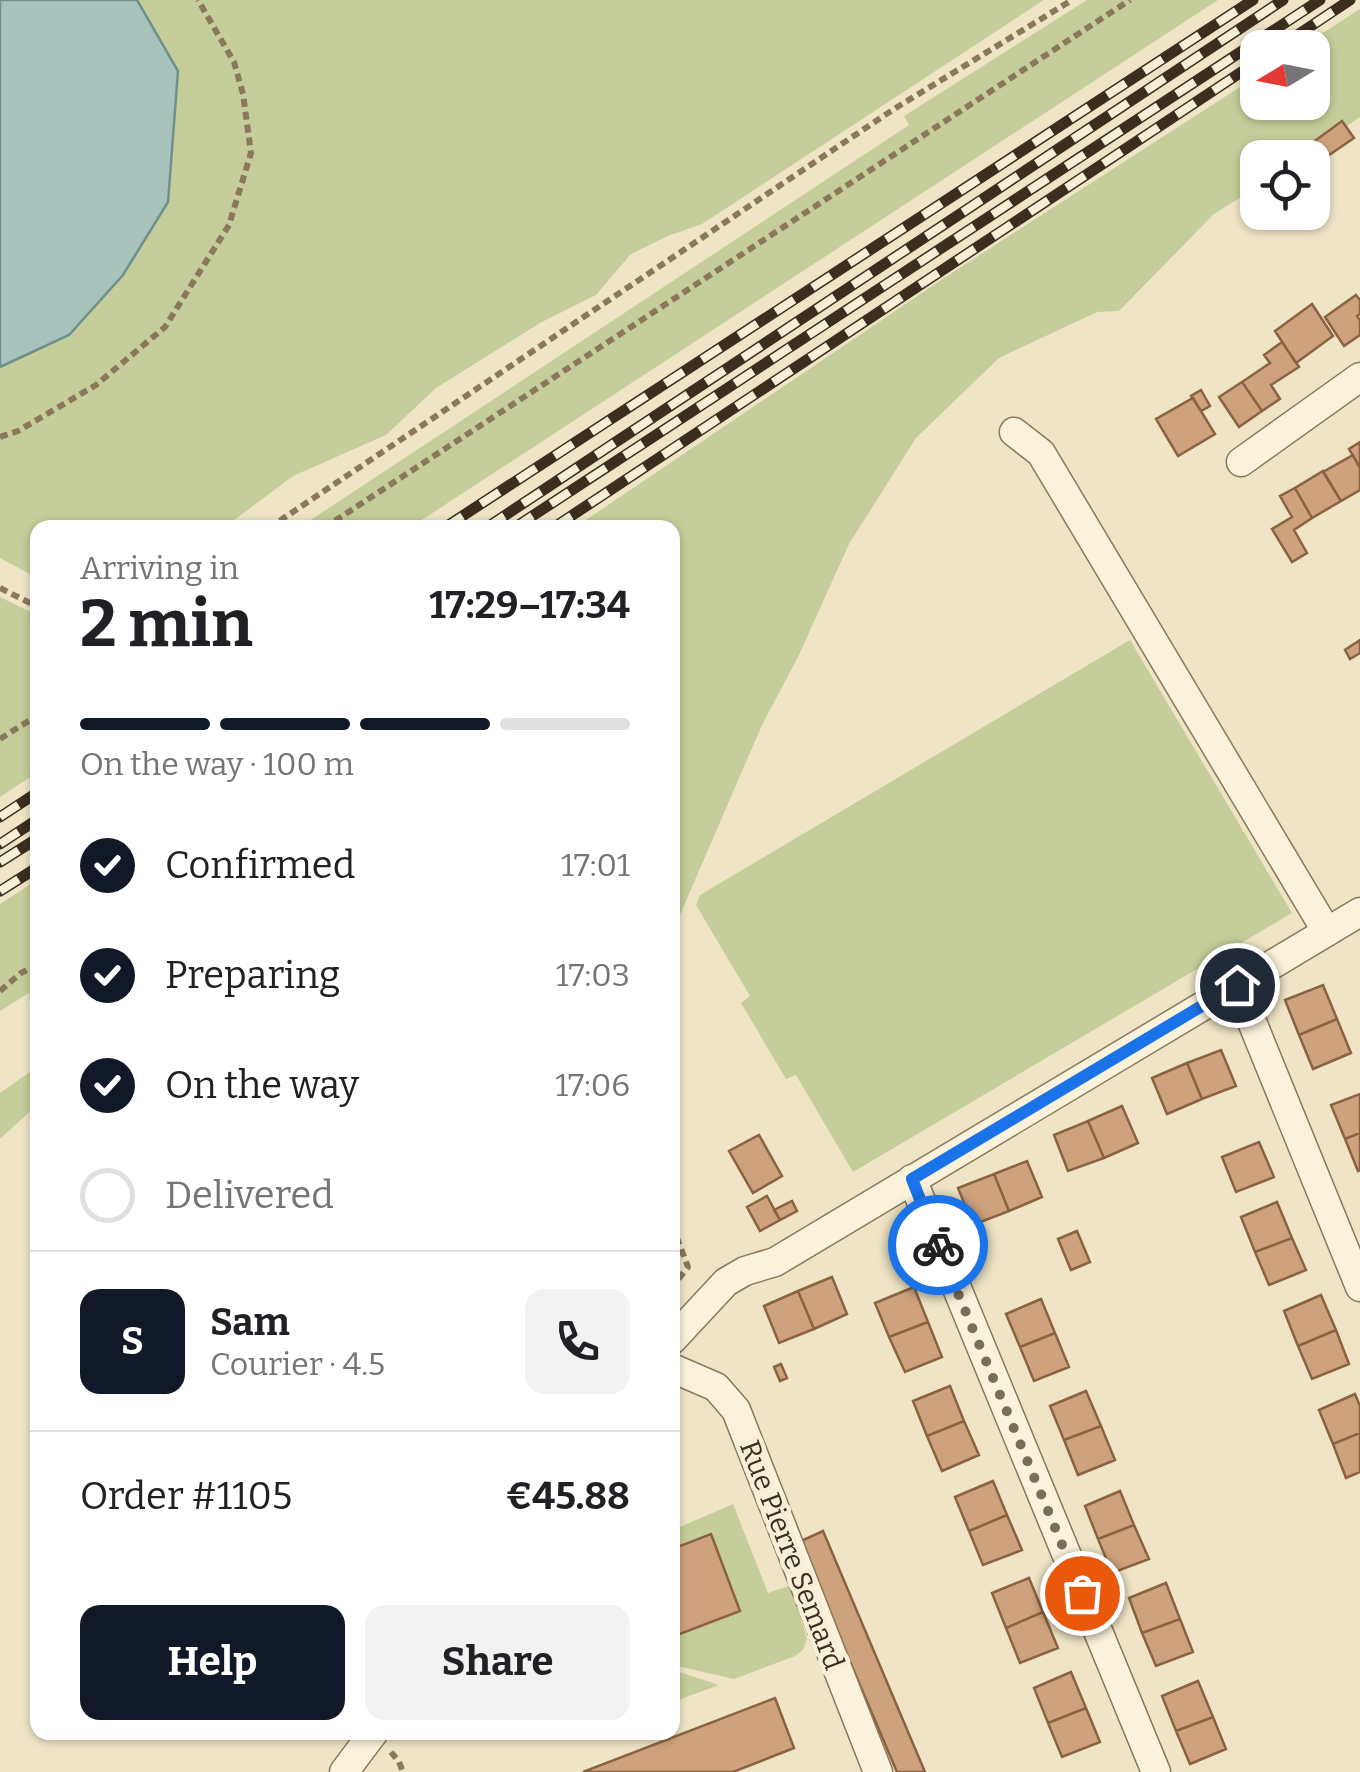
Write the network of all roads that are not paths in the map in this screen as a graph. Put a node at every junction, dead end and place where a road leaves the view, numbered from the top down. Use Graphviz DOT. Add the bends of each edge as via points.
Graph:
graph roads {
  1 [pos="1360,377"];
  2 [pos="1014,432"];
  3 [pos="1241,462"];
  4 [pos="1360,912"];
  5 [pos="1326,932"];
  6 [pos="1237,985"];
  7 [pos="912,1179"];
  8 [pos="1360,1287"];
  9 [pos="680,1331"];
  10 [pos="680,1371"];
  11 [pos="368,1740"];
  12 [pos="344,1772"];
  13 [pos="878,1772"];
  14 [pos="1156,1772"];
  1 -- 3 [label="street"];
  2 -- 5 [label="street" via="1041,453"];
  4 -- 5 [label="street"];
  5 -- 6 [label="street"];
  6 -- 7 [label="street"];
  6 -- 8 [label="street"];
  7 -- 9 [label="street" via="776,1262 726,1282"];
  7 -- 14 [label="street"];
  10 -- 13 [label="street, Rue Pierre Semard" via="716,1387 736,1410"];
  11 -- 12 [label="street"];
}
